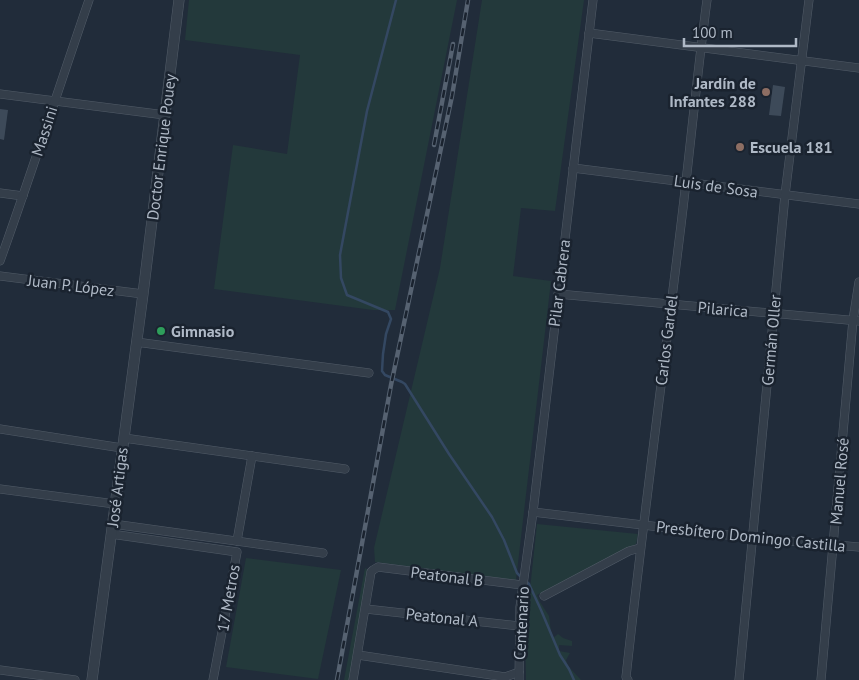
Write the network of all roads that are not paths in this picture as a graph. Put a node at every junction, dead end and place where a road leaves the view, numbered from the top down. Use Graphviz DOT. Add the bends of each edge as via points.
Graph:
graph roads {
  1 [pos="89,0"];
  2 [pos="179,0"];
  3 [pos="593,0"];
  4 [pos="707,0"];
  5 [pos="809,0"];
  6 [pos="589,33"];
  7 [pos="700,48"];
  8 [pos="801,60"];
  9 [pos="859,68"];
  10 [pos="0,94"];
  11 [pos="54,101"];
  12 [pos="165,115"];
  13 [pos="573,168"];
  14 [pos="686,182"];
  15 [pos="0,193"];
  16 [pos="785,195"];
  17 [pos="24,196"];
  18 [pos="859,204"];
  19 [pos="0,261"];
  20 [pos="0,276"];
  21 [pos="859,282"];
  22 [pos="143,294"];
  23 [pos="558,294"];
  24 [pos="671,304"];
  25 [pos="773,313"];
  26 [pos="856,320"];
  27 [pos="136,342"];
  28 [pos="369,374"];
  29 [pos="0,430"];
  30 [pos="123,443"];
  31 [pos="252,456"];
  32 [pos="345,469"];
  33 [pos="0,489"];
  34 [pos="115,504"];
  35 [pos="532,512"];
  36 [pos="643,525"];
  37 [pos="112,529"];
  38 [pos="753,538"];
  39 [pos="237,541"];
  40 [pos="833,545"];
  41 [pos="859,547"];
  42 [pos="640,548"];
  43 [pos="323,553"];
  44 [pos="525,566"];
  45 [pos="522,584"];
  46 [pos="544,596"];
  47 [pos="366,609"];
  48 [pos="519,626"];
  49 [pos="358,655"];
  50 [pos="0,670"];
  51 [pos="519,676"];
  52 [pos="75,680"];
  53 [pos="92,680"];
  54 [pos="213,680"];
  55 [pos="353,680"];
  56 [pos="628,680"];
  57 [pos="739,680"];
  58 [pos="820,680"];
  1 -- 11 [label="street, Massini"];
  2 -- 12 [label="street, Doctor Enrique Pouey"];
  3 -- 6 [label="street, Pilar Cabrera"];
  4 -- 7 [label="street, Carlos Gardel"];
  5 -- 8 [label="street, Germán Oller"];
  6 -- 7 [label="street"];
  6 -- 13 [label="street, Pilar Cabrera"];
  7 -- 8 [label="street"];
  7 -- 14 [label="street, Carlos Gardel"];
  8 -- 9 [label="street"];
  8 -- 16 [label="street, Germán Oller"];
  10 -- 11 [label="street"];
  11 -- 12 [label="street"];
  11 -- 17 [label="street, Massini"];
  12 -- 22 [label="street, Doctor Enrique Pouey"];
  13 -- 14 [label="street, Luis de Sosa"];
  13 -- 23 [label="street, Pilar Cabrera"];
  14 -- 16 [label="street, Luis de Sosa"];
  14 -- 24 [label="street, Carlos Gardel"];
  15 -- 17 [label="street"];
  16 -- 18 [label="street, Luis de Sosa"];
  16 -- 25 [label="street, Germán Oller"];
  17 -- 19 [label="street, Massini"];
  20 -- 22 [label="street, Juan P. López"];
  21 -- 26 [label="street, Manuel Rosé"];
  22 -- 27 [label="street, José Artigas"];
  23 -- 24 [label="street, Pilarica"];
  23 -- 35 [label="street, Pilar Cabrera"];
  24 -- 25 [label="street, Pilarica"];
  24 -- 36 [label="street, Carlos Gardel"];
  25 -- 26 [label="street, Pilarica"];
  25 -- 38 [label="street, Germán Oller"];
  26 -- 40 [label="street, Manuel Rosé"];
  27 -- 28 [label="street"];
  27 -- 30 [label="street, José Artigas"];
  29 -- 30 [label="street"];
  30 -- 31 [label="street"];
  30 -- 34 [label="street, José Artigas"];
  31 -- 32 [label="street"];
  31 -- 39 [label="street"];
  33 -- 34 [label="street"];
  34 -- 37 [label="street, José Artigas"];
  35 -- 36 [label="street, Presbítero Domingo Castilla"];
  35 -- 44 [label="street, Pilar Cabrera"];
  36 -- 38 [label="street, Presbítero Domingo Castilla"];
  36 -- 42 [label="street, Carlos Gardel"];
  37 -- 39 [label="street"];
  37 -- 53 [label="street, José Artigas"];
  37 -- 54 [label="street, 17 Metros" via="237,552"];
  38 -- 40 [label="street, Presbítero Domingo Castilla"];
  38 -- 57 [label="street, Germán Oller"];
  39 -- 43 [label="street"];
  40 -- 41 [label="street, Presbítero Domingo Castilla"];
  40 -- 58 [label="street, Manuel Rosé"];
  42 -- 46 [label="street"];
  42 -- 56 [label="street, Carlos Gardel"];
  44 -- 45 [label="street, Centenario"];
  45 -- 47 [label="street, Peatonal B" via="378,567 371,572"];
  45 -- 48 [label="street, Centenario"];
  47 -- 48 [label="street, Peatonal A"];
  47 -- 49 [label="street"];
  48 -- 51 [label="street, Centenario"];
  49 -- 51 [label="street" via="505,677"];
  49 -- 55 [label="street"];
  50 -- 52 [label="street"];
}
